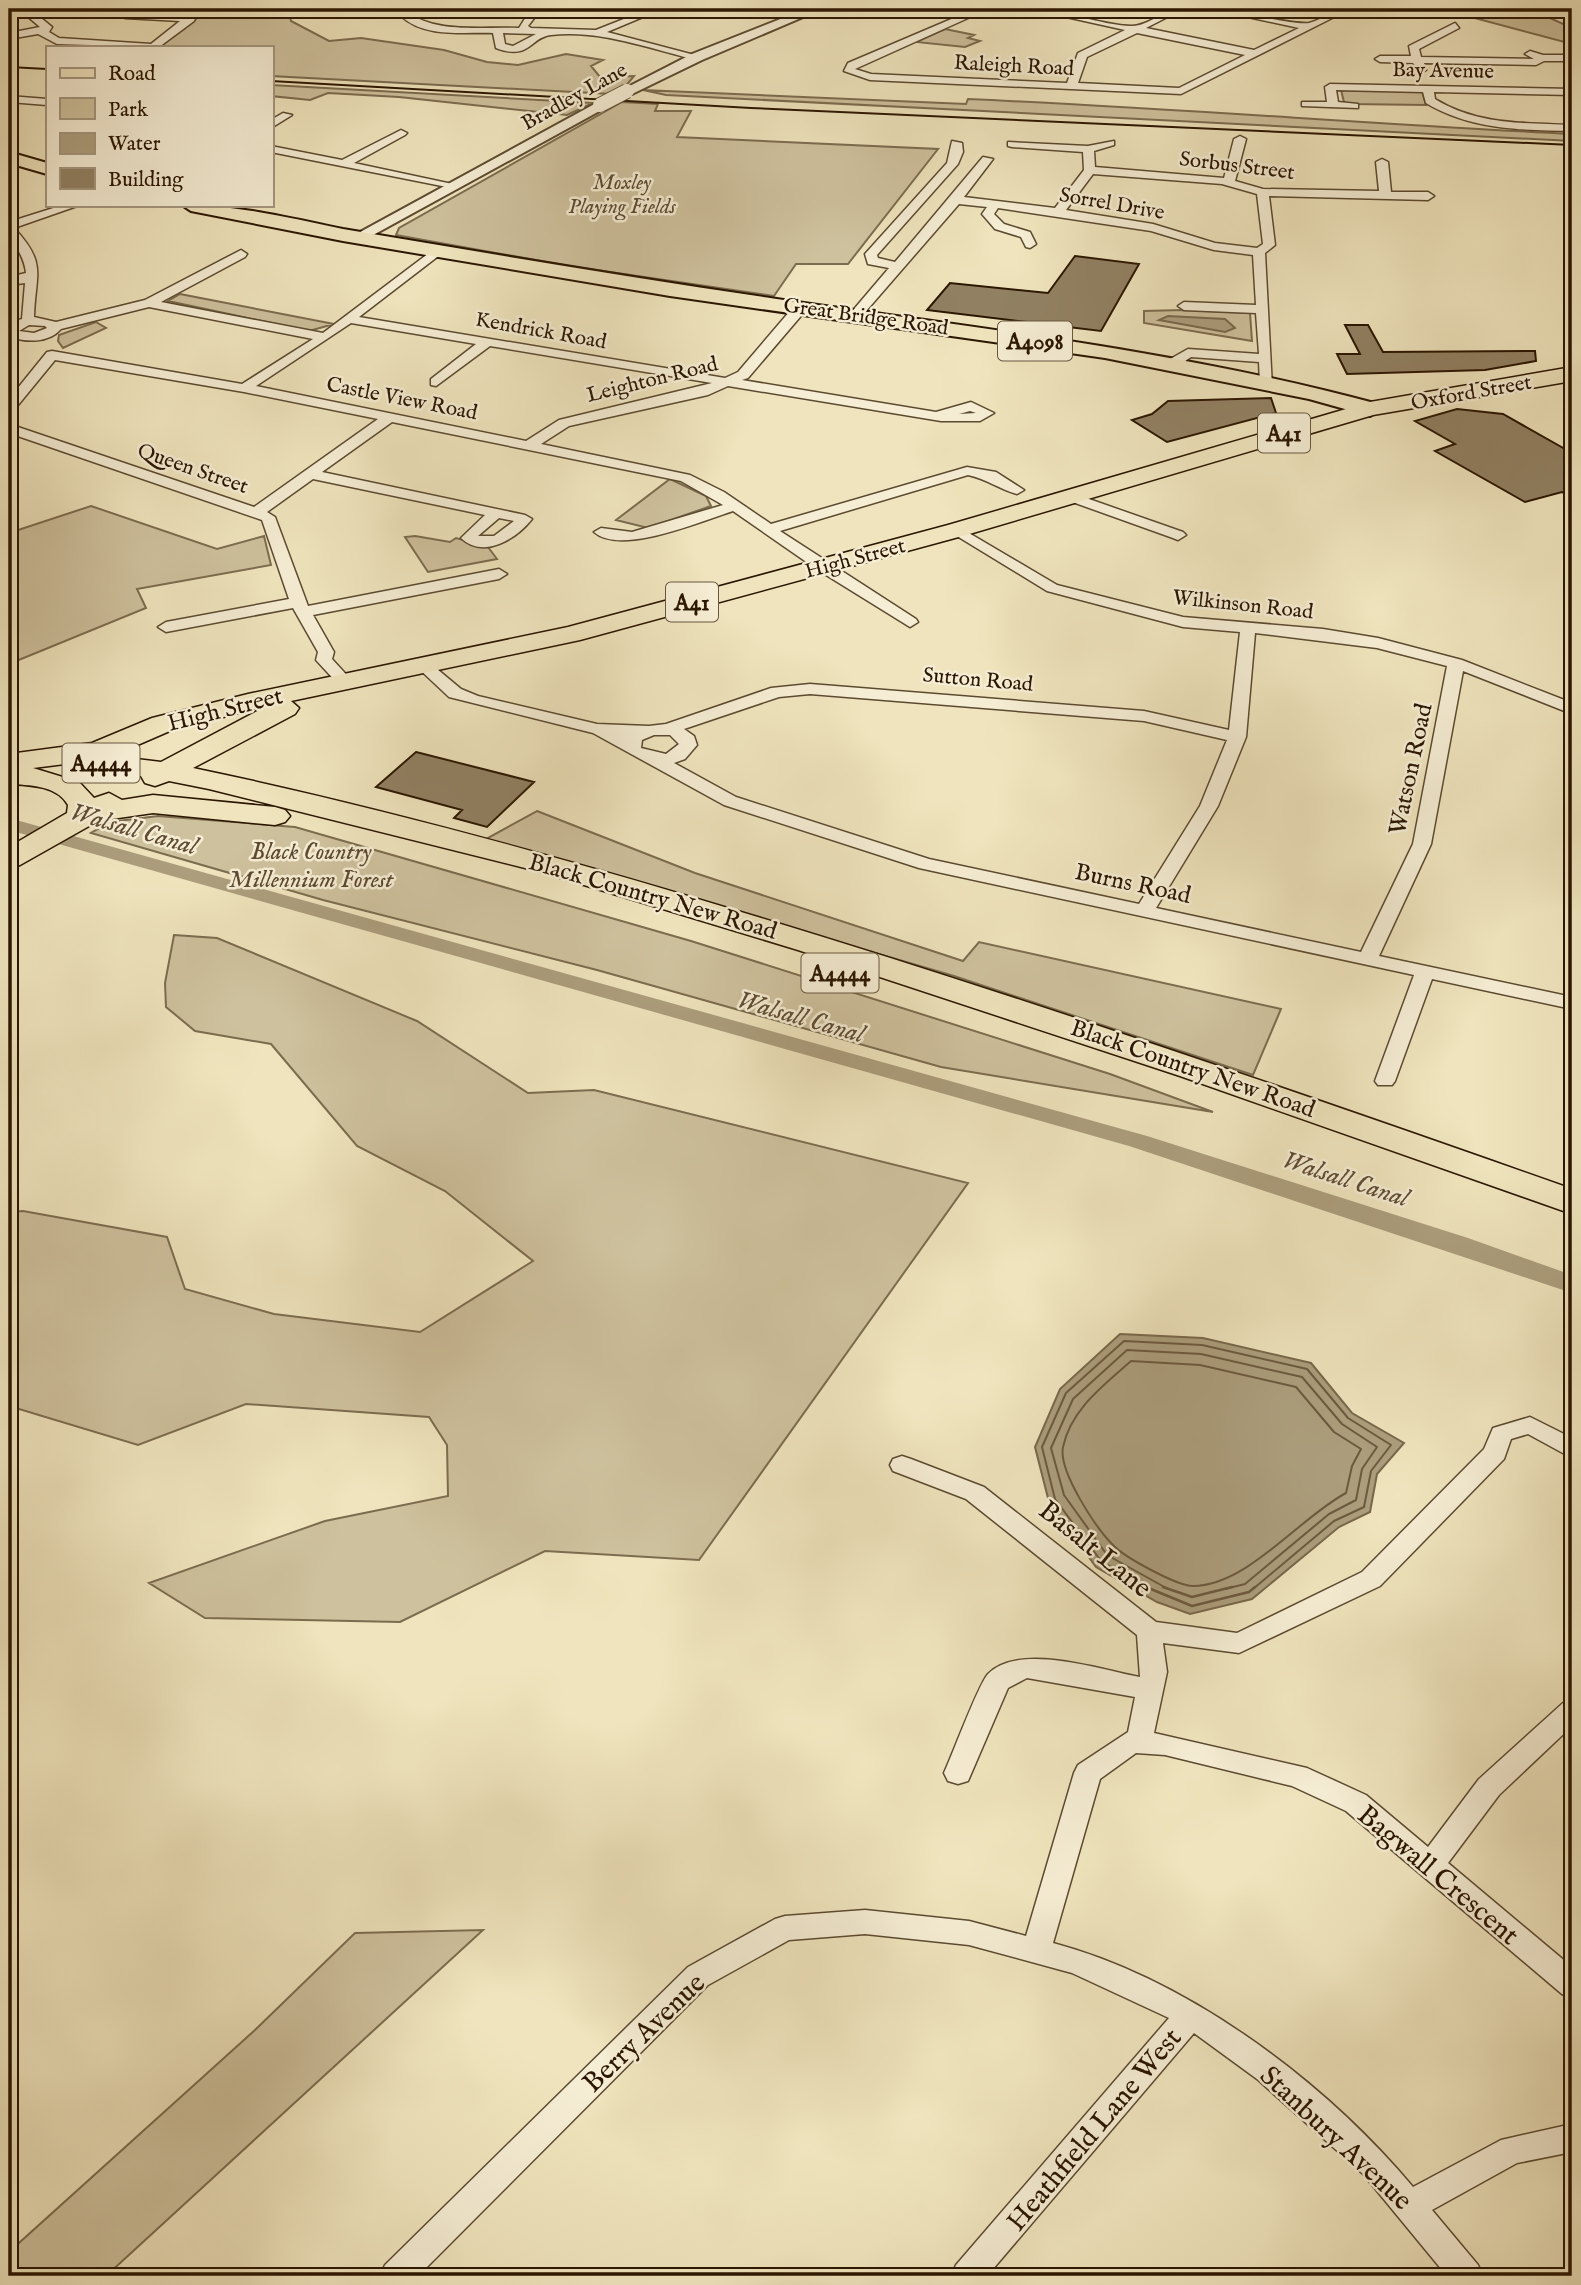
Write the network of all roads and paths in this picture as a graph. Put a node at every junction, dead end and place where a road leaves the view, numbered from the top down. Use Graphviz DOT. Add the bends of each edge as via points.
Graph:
graph roads {
  1 [pos="27,9"];
  2 [pos="345,9"];
  3 [pos="536,9"];
  4 [pos="657,9"];
  5 [pos="816,9"];
  6 [pos="983,9"];
  7 [pos="1035,9"];
  8 [pos="1178,9"];
  9 [pos="1216,9"];
  10 [pos="1345,9"];
  11 [pos="400,11"];
  12 [pos="125,15"];
  13 [pos="1455,26"];
  14 [pos="1309,27"];
  15 [pos="498,30"];
  16 [pos="527,30"];
  17 [pos="546,30"];
  18 [pos="1134,30"];
  19 [pos="40,31"];
  20 [pos="597,33"];
  21 [pos="9,36"];
  22 [pos="137,46"];
  23 [pos="154,46"];
  24 [pos="1257,54"];
  25 [pos="697,57"];
  26 [pos="1572,58"];
  27 [pos="1380,59"];
  28 [pos="1419,60"];
  29 [pos="1422,73"];
  30 [pos="1071,88"];
  31 [pos="1428,90"];
  32 [pos="1572,92"];
  33 [pos="9,99"];
  34 [pos="46,102"];
  35 [pos="1333,103"];
  36 [pos="1306,104"];
  37 [pos="1354,106"];
  38 [pos="287,115"];
  39 [pos="273,124"];
  40 [pos="1572,128"];
  41 [pos="401,134"];
  42 [pos="1016,142"];
  43 [pos="1243,142"];
  44 [pos="956,143"];
  45 [pos="1110,143"];
  46 [pos="273,149"];
  47 [pos="1088,149"];
  48 [pos="9,157"];
  49 [pos="987,159"];
  50 [pos="1382,162"];
  51 [pos="346,163"];
  52 [pos="46,169"];
  53 [pos="1090,170"];
  54 [pos="1229,182"];
  55 [pos="453,187"];
  56 [pos="1263,191"];
  57 [pos="1385,194"];
  58 [pos="1428,196"];
  59 [pos="956,200"];
  60 [pos="995,204"];
  61 [pos="71,206"];
  62 [pos="196,206"];
  63 [pos="1058,212"];
  64 [pos="9,228"];
  65 [pos="359,237"];
  66 [pos="1030,244"];
  67 [pos="437,251"];
  68 [pos="1259,251"];
  69 [pos="241,254"];
  70 [pos="897,266"];
  71 [pos="33,278"];
  72 [pos="9,281"];
  73 [pos="149,303"];
  74 [pos="1184,306"];
  75 [pos="801,307"];
  76 [pos="1261,309"];
  77 [pos="855,315"];
  78 [pos="349,319"];
  79 [pos="29,321"];
  80 [pos="56,326"];
  81 [pos="10,333"];
  82 [pos="39,337"];
  83 [pos="325,337"];
  84 [pos="487,342"];
  85 [pos="52,355"];
  86 [pos="1265,358"];
  87 [pos="1170,365"];
  88 [pos="1572,374"];
  89 [pos="436,382"];
  90 [pos="725,384"];
  91 [pos="1267,384"];
  92 [pos="244,388"];
  93 [pos="9,407"];
  94 [pos="1370,409"];
  95 [pos="941,415"];
  96 [pos="390,417"];
  97 [pos="9,428"];
  98 [pos="530,445"];
  99 [pos="309,474"];
  100 [pos="1017,490"];
  101 [pos="1069,496"];
  102 [pos="735,506"];
  103 [pos="257,512"];
  104 [pos="496,513"];
  105 [pos="770,529"];
  106 [pos="957,530"];
  107 [pos="601,532"];
  108 [pos="1178,535"];
  109 [pos="823,568"];
  110 [pos="499,575"];
  111 [pos="300,607"];
  112 [pos="910,622"];
  113 [pos="166,627"];
  114 [pos="1248,627"];
  115 [pos="1456,663"];
  116 [pos="425,667"];
  117 [pos="340,684"];
  118 [pos="1572,709"];
  119 [pos="207,712"];
  120 [pos="716,713"];
  121 [pos="597,729"];
  122 [pos="657,730"];
  123 [pos="235,733"];
  124 [pos="1237,737"];
  125 [pos="687,745"];
  126 [pos="632,749"];
  127 [pos="653,759"];
  128 [pos="23,762"];
  129 [pos="164,771"];
  130 [pos="9,775"];
  131 [pos="693,782"];
  132 [pos="237,786"];
  133 [pos="78,820"];
  134 [pos="18,854"];
  135 [pos="1145,910"];
  136 [pos="1368,958"];
  137 [pos="1425,971"];
  138 [pos="1572,1003"];
  139 [pos="1385,1082"];
  140 [pos="1572,1202"];
  141 [pos="1572,1225"];
  142 [pos="1572,1449"];
  143 [pos="902,1465"];
  144 [pos="1149,1631"];
  145 [pos="1150,1689"];
  146 [pos="1572,1710"];
  147 [pos="1139,1742"];
  148 [pos="958,1773"];
  149 [pos="1430,1865"];
  150 [pos="1036,1951"];
  151 [pos="1572,1985"];
  152 [pos="1191,2014"];
  153 [pos="1572,2138"];
  154 [pos="1411,2205"];
  155 [pos="396,2276"];
  156 [pos="967,2276"];
  157 [pos="1467,2276"];
  1 -- 19 [label="street" via="48,29"];
  2 -- 11 [label="street" via="337,14"];
  3 -- 16 [label="street" via="523,26"];
  4 -- 20 [label="street"];
  5 -- 25 [label="street, Bradley Lane"];
  6 -- 30 [label="street, Raleigh Road" via="849,68 870,77"];
  7 -- 18 [label="street"];
  8 -- 18 [label="street"];
  9 -- 14 [label="street"];
  10 -- 14 [label="street"];
  11 -- 15 [label="street" via="413,22 433,28"];
  12 -- 23 [label="street" via="191,15"];
  13 -- 28 [label="street" via="1413,48"];
  14 -- 24 [label="street"];
  15 -- 16 [label="street"];
  15 -- 17 [label="street" via="500,46 508,50 524,48"];
  16 -- 17 [label="street"];
  17 -- 20 [label="street"];
  18 -- 24 [label="street"];
  18 -- 30 [label="street" via="1082,55"];
  19 -- 21 [label="street"];
  19 -- 22 [label="street" via="57,41"];
  20 -- 25 [label="street"];
  24 -- 30 [label="street, Raleigh Road" via="1181,91"];
  25 -- 55 [label="street, Bradley Lane, bridge"];
  26 -- 28 [label="street" via="1542,58 1531,63"];
  27 -- 28 [label="street"];
  28 -- 29 [label="street"];
  31 -- 32 [label="street, Bay Avenue"];
  31 -- 35 [label="street, Bay Avenue" via="1330,87"];
  31 -- 40 [label="street" via="1436,106 1476,120"];
  33 -- 34 [label="street"];
  35 -- 36 [label="street"];
  35 -- 37 [label="street"];
  38 -- 39 [label="street"];
  41 -- 51 [label="street"];
  42 -- 47 [label="street"];
  43 -- 54 [label="street"];
  44 -- 70 [label="street" via="951,164 871,254 872,261"];
  45 -- 47 [label="street"];
  46 -- 51 [label="street"];
  47 -- 53 [label="street"];
  48 -- 52 [label="main road"];
  49 -- 59 [label="street"];
  50 -- 57 [label="street"];
  51 -- 55 [label="street"];
  53 -- 54 [label="street, Sorbus Street"];
  53 -- 63 [label="street"];
  54 -- 56 [label="street, Sorbus Street"];
  55 -- 65 [label="street, Bradley Lane"];
  56 -- 57 [label="street, Sorbus Street"];
  56 -- 68 [label="street" via="1269,245"];
  57 -- 58 [label="street, Sorbus Street"];
  59 -- 60 [label="street, Sorrel Drive"];
  59 -- 70 [label="street"];
  60 -- 63 [label="street, Sorrel Drive"];
  60 -- 66 [label="street" via="988,214 992,221 1002,229 1026,235"];
  61 -- 64 [label="street"];
  62 -- 65 [label="main road, Great Bridge Road / A4098"];
  63 -- 68 [label="street, Sorrel Drive" via="1153,228 1214,247"];
  64 -- 71 [label="street" via="32,257"];
  65 -- 67 [label="main road, Great Bridge Road / A4098"];
  67 -- 75 [label="main road, Great Bridge Road / A4098"];
  67 -- 78 [label="street"];
  68 -- 76 [label="street"];
  69 -- 73 [label="street"];
  70 -- 77 [label="street"];
  71 -- 72 [label="street"];
  71 -- 79 [label="street"];
  73 -- 80 [label="street"];
  73 -- 83 [label="street"];
  74 -- 76 [label="street"];
  75 -- 77 [label="main road, Great Bridge Road / A4098"];
  75 -- 90 [label="street, Leighton Road" via="743,375"];
  76 -- 86 [label="street"];
  77 -- 87 [label="main road, Great Bridge Road / A4098"];
  78 -- 83 [label="street"];
  78 -- 84 [label="street, Kendrick Road"];
  79 -- 80 [label="street"];
  79 -- 81 [label="street"];
  80 -- 82 [label="street"];
  81 -- 82 [label="street"];
  82 -- 85 [label="street" via="50,346"];
  83 -- 92 [label="street"];
  84 -- 89 [label="street"];
  84 -- 90 [label="street, Kendrick Road"];
  85 -- 92 [label="street, Castle View Road"];
  85 -- 93 [label="street"];
  86 -- 87 [label="street" via="1188,353"];
  86 -- 91 [label="street"];
  87 -- 91 [label="main road, Great Bridge Road / A4098"];
  88 -- 94 [label="highway, Oxford Street / A41"];
  90 -- 95 [label="street, Kendrick Road"];
  90 -- 98 [label="street, Leighton Road" via="564,423"];
  91 -- 94 [label="main road, Great Bridge Road / A4098"];
  92 -- 96 [label="street, Castle View Road"];
  94 -- 101 [label="highway, High Street / A41"];
  96 -- 98 [label="street, Castle View Road"];
  96 -- 99 [label="street"];
  97 -- 103 [label="street, Queen Street"];
  98 -- 102 [label="street, Castle View Road" via="685,478"];
  99 -- 103 [label="street"];
  99 -- 104 [label="street"];
  100 -- 105 [label="street" via="991,475 967,471"];
  101 -- 106 [label="highway, High Street / A41"];
  101 -- 108 [label="street"];
  102 -- 105 [label="street, Castle View Road"];
  102 -- 107 [label="street" via="633,537"];
  103 -- 111 [label="street, Queen Street" via="272,523"];
  105 -- 109 [label="street, Castle View Road"];
  106 -- 109 [label="highway, High Street / A41"];
  106 -- 114 [label="street, Wilkinson Road" via="1052,587 1183,622"];
  109 -- 112 [label="street, Castle View Road"];
  109 -- 116 [label="highway, High Street / A41"];
  110 -- 111 [label="street"];
  111 -- 113 [label="street"];
  111 -- 117 [label="street, Queen Street"];
  114 -- 115 [label="street, Wilkinson Road" via="1378,643"];
  114 -- 124 [label="street"];
  115 -- 118 [label="street, Wilkinson Road"];
  115 -- 136 [label="street, Watson Road" via="1422,844"];
  116 -- 117 [label="highway, High Street / A41"];
  116 -- 121 [label="street" via="455,693 473,700"];
  117 -- 119 [label="highway, High Street / A41"];
  117 -- 123 [label="highway, High Street / A41"];
  119 -- 123 [label="highway" via="235,718"];
  119 -- 128 [label="highway, High Street / A41" via="162,724 98,751"];
  120 -- 122 [label="street, Sutton Road"];
  120 -- 124 [label="street, Sutton Road" via="776,692 834,689 1144,716"];
  120 -- 125 [label="street, Sutton Road"];
  121 -- 122 [label="street"];
  121 -- 126 [label="street, Burns Road"];
  122 -- 125 [label="street" via="676,731"];
  122 -- 126 [label="street" via="634,738"];
  123 -- 129 [label="highway, High Street / A41"];
  123 -- 132 [label="highway" via="220,753 220,765"];
  124 -- 135 [label="street" via="1209,806"];
  125 -- 127 [label="street" via="672,757"];
  125 -- 131 [label="street"];
  126 -- 127 [label="street, Burns Road"];
  127 -- 131 [label="street, Burns Road"];
  128 -- 129 [label="highway, Black Country New Road / A4444" via="113,763"];
  129 -- 132 [label="highway, Black Country New Road / A4444"];
  129 -- 133 [label="highway, High Street / A41"];
  130 -- 133 [label="highway" via="62,785 78,796 83,808"];
  131 -- 135 [label="street, Burns Road" via="730,801 925,864"];
  132 -- 140 [label="highway, Black Country New Road / A4444" via="468,843 889,966 1245,1084"];
  133 -- 134 [label="highway, A41"];
  133 -- 141 [label="highway, Black Country New Road / A4444" via="153,804 254,812 464,861 744,942 1005,1025"];
  135 -- 136 [label="street, Burns Road"];
  136 -- 137 [label="street, Burns Road"];
  137 -- 138 [label="street, Burns Road"];
  137 -- 139 [label="street"];
  142 -- 144 [label="street" via="1530,1425 1501,1434 1495,1453 1371,1579 1239,1643"];
  143 -- 144 [label="street, Basalt Lane" via="975,1493"];
  144 -- 145 [label="street, Basalt Lane" via="1154,1672"];
  145 -- 147 [label="street, Basalt Lane"];
  145 -- 148 [label="street" via="1037,1668 1010,1673 998,1681"];
  146 -- 149 [label="street" via="1489,1787"];
  147 -- 149 [label="street, Bagwall Crescent" via="1227,1756 1297,1776 1356,1803"];
  147 -- 150 [label="street" via="1130,1742 1088,1773"];
  149 -- 151 [label="street, Bagwall Crescent"];
  150 -- 152 [label="street, Berry Avenue" via="1077,1962"];
  150 -- 155 [label="street, Berry Avenue" via="969,1933 865,1922 785,1928 698,1976"];
  152 -- 154 [label="street, Stanbury Avenue" via="1268,2069 1374,2164"];
  152 -- 156 [label="street, Heathfield Lane West"];
  153 -- 154 [label="street" via="1512,2150"];
  154 -- 157 [label="street, Stanbury Avenue"];
}
